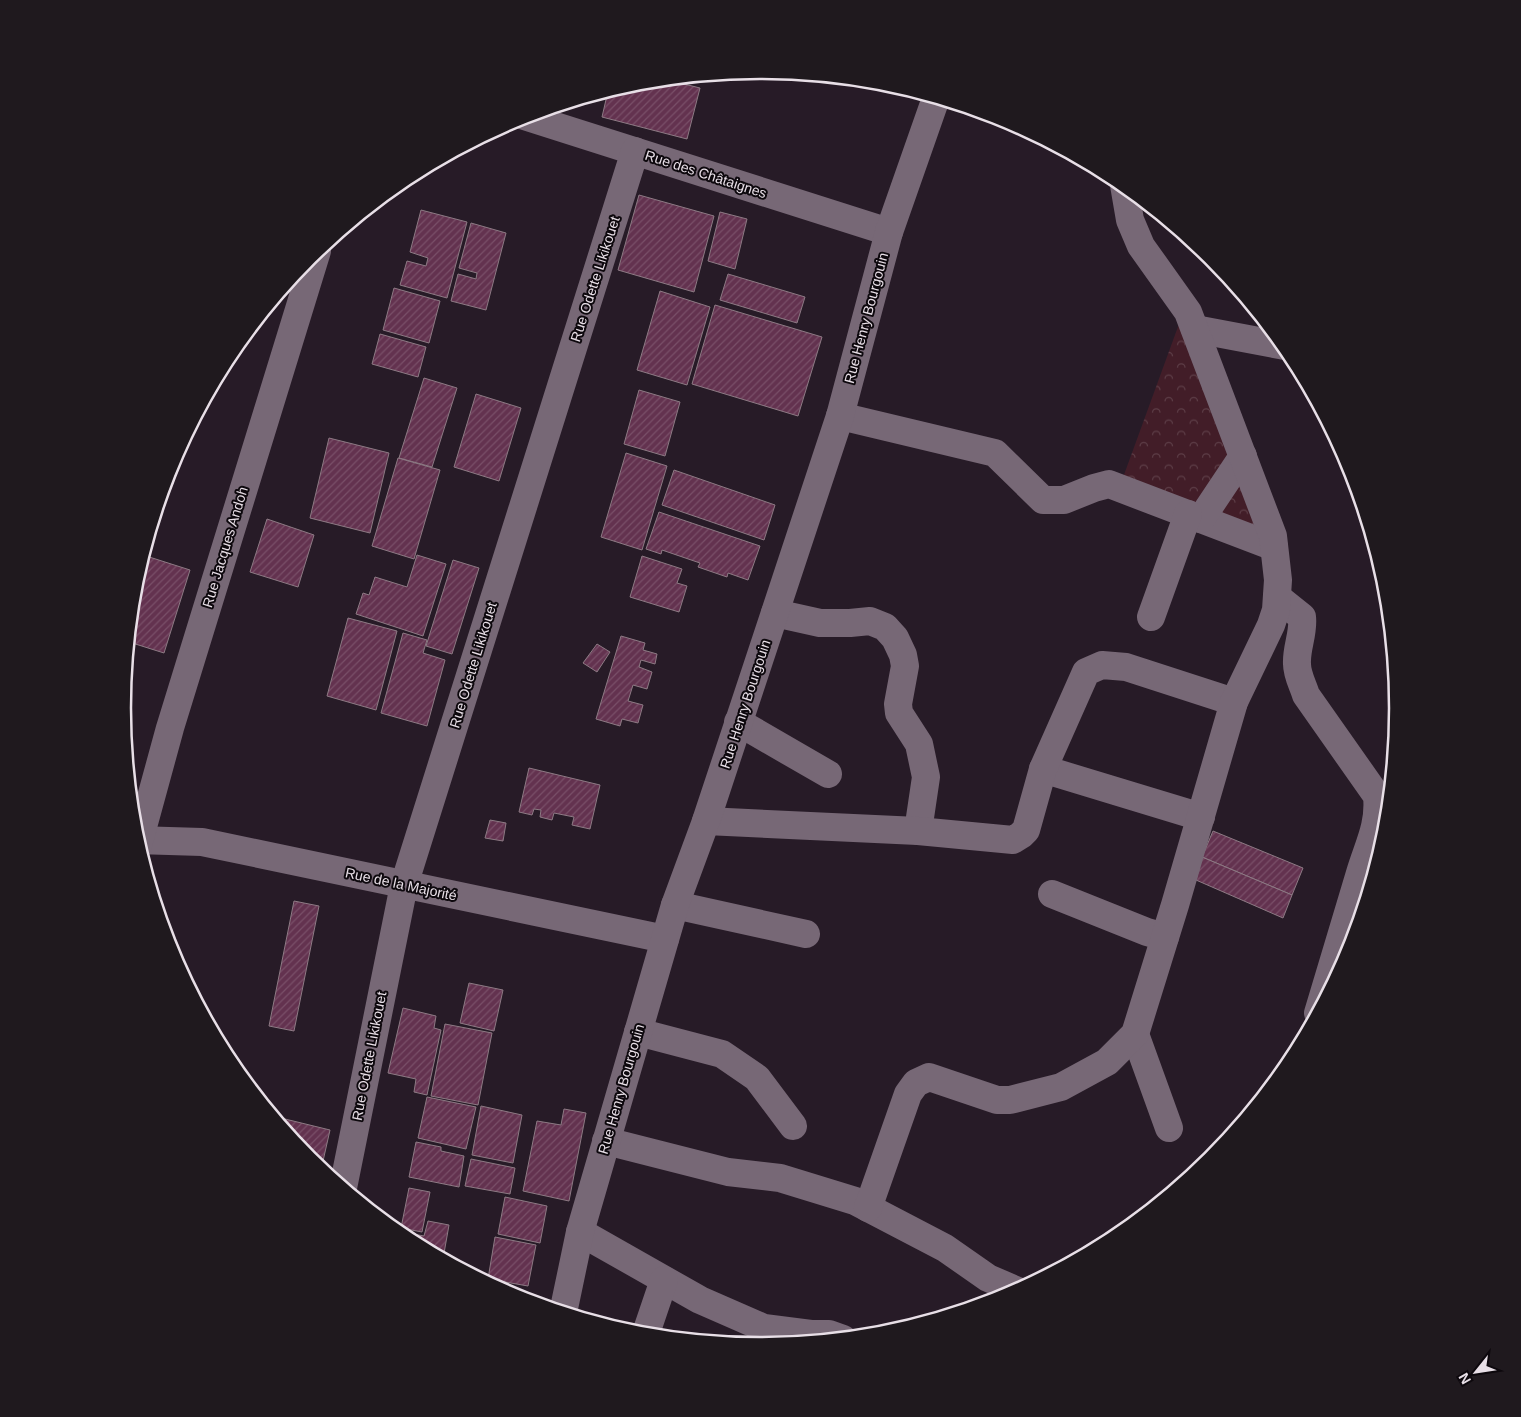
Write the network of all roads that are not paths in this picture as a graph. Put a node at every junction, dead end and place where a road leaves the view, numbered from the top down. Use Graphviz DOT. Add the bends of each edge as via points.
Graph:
graph roads {
  1 [pos="934,103"];
  2 [pos="537,120"];
  3 [pos="635,152"];
  4 [pos="1126,196"];
  5 [pos="889,232"];
  6 [pos="312,266"];
  7 [pos="1195,329"];
  8 [pos="1273,344"];
  9 [pos="840,416"];
  10 [pos="1243,456"];
  11 [pos="1195,517"];
  12 [pos="1274,547"];
  13 [pos="1277,597"];
  14 [pos="775,613"];
  15 [pos="1151,617"];
  16 [pos="1234,702"];
  17 [pos="738,722"];
  18 [pos="1043,769"];
  19 [pos="828,774"];
  20 [pos="1201,817"];
  21 [pos="706,821"];
  22 [pos="142,827"];
  23 [pos="918,831"];
  24 [pos="145,842"];
  25 [pos="404,885"];
  26 [pos="1052,894"];
  27 [pos="674,905"];
  28 [pos="806,934"];
  29 [pos="1165,936"];
  30 [pos="665,939"];
  31 [pos="1327,982"];
  32 [pos="638,1032"];
  33 [pos="1136,1034"];
  34 [pos="793,1126"];
  35 [pos="1169,1128"];
  36 [pos="606,1141"];
  37 [pos="344,1181"];
  38 [pos="868,1208"];
  39 [pos="580,1232"];
  40 [pos="664,1280"];
  41 [pos="1007,1287"];
  42 [pos="564,1307"];
  43 [pos="648,1328"];
  44 [pos="830,1334"];
  1 -- 5 [label="street, Rue Henry Bourgouin"];
  2 -- 3 [label="street, Rue des Châtaignes"];
  3 -- 5 [label="street, Rue des Châtaignes"];
  3 -- 25 [label="street, Rue Odette Likikouet"];
  4 -- 7 [label="street" via="1130,220 1141,246 1188,312"];
  5 -- 9 [label="street, Rue Henry Bourgouin"];
  6 -- 22 [label="street, Rue Jacques Andoh"];
  7 -- 8 [label="street"];
  7 -- 10 [label="street"];
  9 -- 11 [label="street" via="995,453 1043,500 1064,500 1109,484"];
  9 -- 14 [label="street, Rue Henry Bourgouin"];
  10 -- 11 [label="street"];
  10 -- 12 [label="street" via="1273,536"];
  11 -- 12 [label="street"];
  11 -- 15 [label="street"];
  12 -- 13 [label="street"];
  13 -- 16 [label="street" via="1271,625"];
  13 -- 31 [label="street" via="1302,617 1297,665 1306,695 1377,796 1377,822"];
  14 -- 17 [label="street, Rue Henry Bourgouin"];
  14 -- 23 [label="street" via="820,623 870,621 885,627 895,638 904,666 899,713 919,744 926,776"];
  16 -- 18 [label="street" via="1126,667 1102,665 1086,672"];
  16 -- 20 [label="street"];
  17 -- 19 [label="street"];
  17 -- 21 [label="street, Rue Henry Bourgouin"];
  18 -- 20 [label="street"];
  18 -- 23 [label="street" via="1026,830 1013,840"];
  20 -- 29 [label="street"];
  21 -- 23 [label="street"];
  21 -- 27 [label="street, Rue Henry Bourgouin"];
  24 -- 25 [label="street, Rue de la Majorité" via="202,842"];
  25 -- 30 [label="street, Rue de la Majorité"];
  25 -- 37 [label="street, Rue Odette Likikouet"];
  26 -- 29 [label="street" via="1147,932"];
  27 -- 28 [label="street"];
  27 -- 30 [label="street, Rue Henry Bourgouin"];
  29 -- 33 [label="street"];
  30 -- 32 [label="street, Rue Henry Bourgouin"];
  32 -- 34 [label="street" via="722,1054 757,1078"];
  32 -- 36 [label="street, Rue Henry Bourgouin"];
  33 -- 35 [label="street"];
  33 -- 38 [label="street" via="1107,1062 1061,1087 1010,1100 997,1100 929,1078 916,1082 908,1094"];
  36 -- 38 [label="street" via="728,1172 780,1178"];
  36 -- 39 [label="street, Rue Henry Bourgouin"];
  38 -- 41 [label="street" via="945,1248 988,1278"];
  39 -- 40 [label="street"];
  39 -- 42 [label="street, Rue Henry Bourgouin"];
  40 -- 43 [label="street"];
  40 -- 44 [label="street" via="764,1328"];
}
